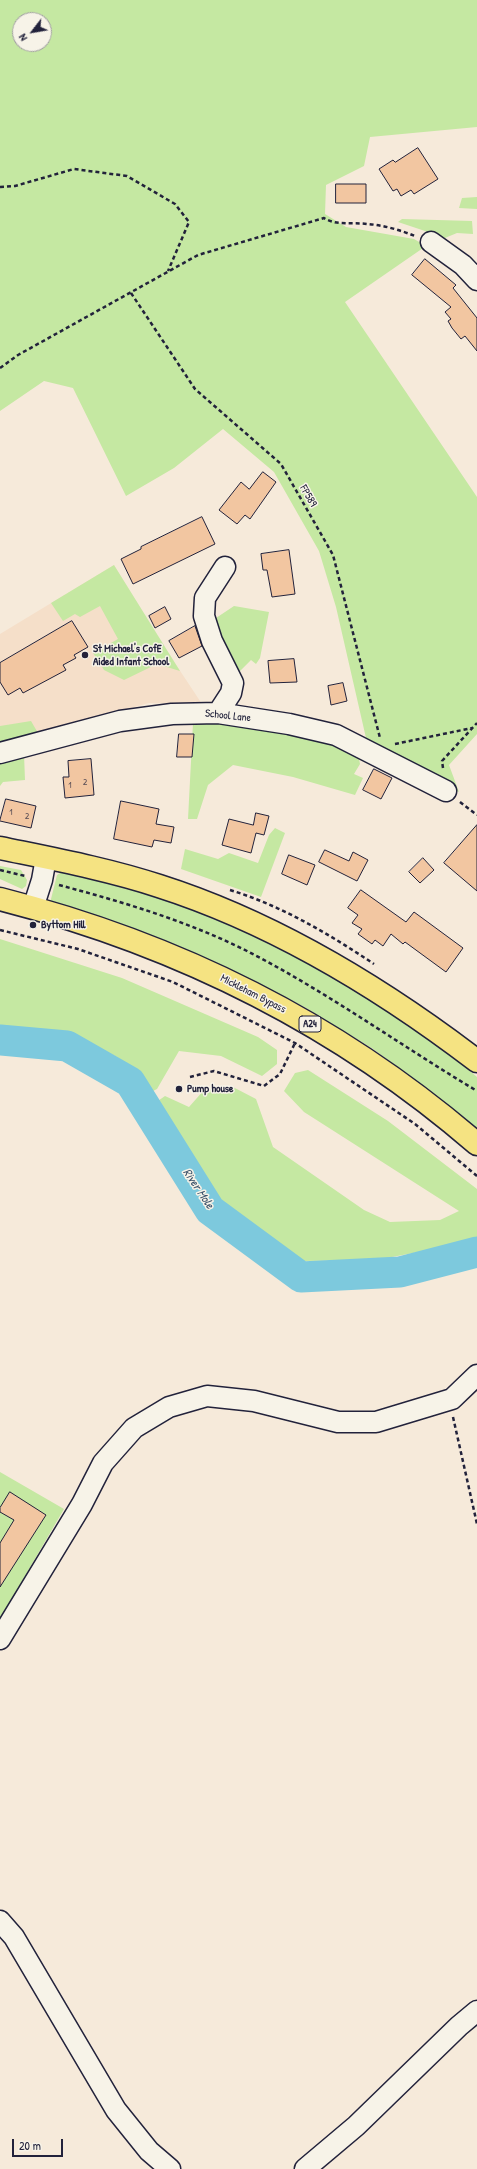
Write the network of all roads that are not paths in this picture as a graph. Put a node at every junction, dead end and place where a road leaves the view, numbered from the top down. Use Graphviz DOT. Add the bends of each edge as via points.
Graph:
graph roads {
  1 [pos="431,242"];
  2 [pos="477,280"];
  3 [pos="225,567"];
  4 [pos="218,713"];
  5 [pos="0,753"];
  6 [pos="446,791"];
  7 [pos="0,848"];
  8 [pos="46,858"];
  9 [pos="0,899"];
  10 [pos="33,908"];
  11 [pos="477,1061"];
  12 [pos="477,1144"];
  13 [pos="477,1375"];
  14 [pos="0,1639"];
  15 [pos="0,1921"];
  16 [pos="477,2011"];
  17 [pos="170,2169"];
  18 [pos="305,2169"];
  1 -- 2 [label="street" via="463,265"];
  3 -- 4 [label="street" via="205,598 204,616 212,641 233,683 231,693"];
  4 -- 5 [label="street, School Lane" via="172,714 120,721"];
  4 -- 6 [label="street, School Lane" via="289,724 377,748"];
  7 -- 8 [label="highway"];
  8 -- 10 [label="street"];
  8 -- 11 [label="highway" via="93,867 158,885 221,908 327,960 436,1030"];
  9 -- 10 [label="highway, Mickleham Bypass / A24"];
  10 -- 12 [label="highway, Mickleham Bypass / A24" via="124,936 194,965 303,1019 394,1078"];
  13 -- 14 [label="street" via="452,1399 376,1422 338,1422 254,1402 206,1396 169,1407 134,1428 103,1463 82,1504"];
  15 -- 17 [label="street" via="14,1937 116,2110 149,2151"];
  16 -- 18 [label="street" via="356,2126"];
}
